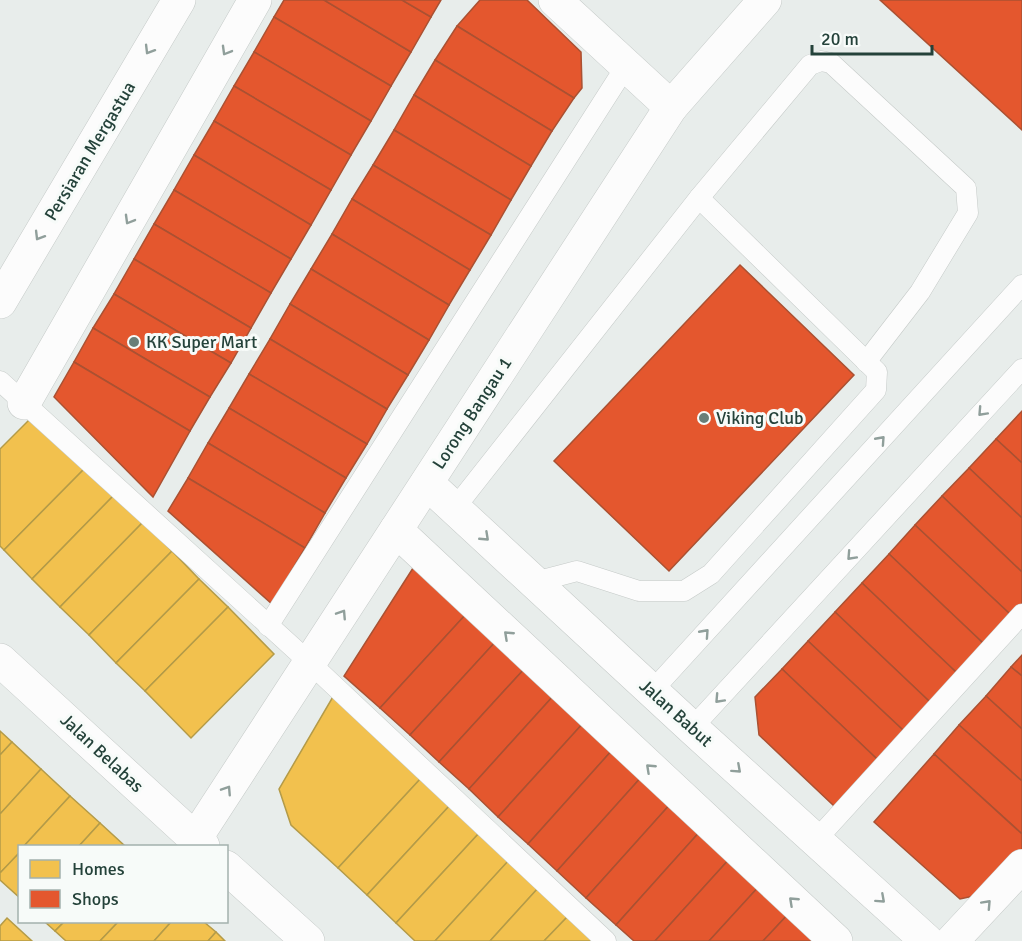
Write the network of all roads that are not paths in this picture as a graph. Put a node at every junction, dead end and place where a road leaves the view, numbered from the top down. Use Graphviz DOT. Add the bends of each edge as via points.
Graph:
graph roads {
  1 [pos="179,0"];
  2 [pos="255,0"];
  3 [pos="555,0"];
  4 [pos="765,0"];
  5 [pos="626,66"];
  6 [pos="671,107"];
  7 [pos="699,198"];
  8 [pos="1022,285"];
  9 [pos="0,302"];
  10 [pos="866,362"];
  11 [pos="1022,369"];
  12 [pos="0,381"];
  13 [pos="24,403"];
  14 [pos="427,483"];
  15 [pos="455,508"];
  16 [pos="396,530"];
  17 [pos="535,582"];
  18 [pos="1022,614"];
  19 [pos="268,626"];
  20 [pos="0,660"];
  21 [pos="310,663"];
  22 [pos="652,691"];
  23 [pos="692,729"];
  24 [pos="816,840"];
  25 [pos="199,843"];
  26 [pos="1022,866"];
  27 [pos="228,869"];
  28 [pos="308,941"];
  29 [pos="606,941"];
  30 [pos="836,941"];
  31 [pos="927,941"];
  32 [pos="952,941"];
  1 -- 9 [label="street, Persiaran Mergastua, one-way"];
  2 -- 13 [label="street, one-way"];
  3 -- 5 [label="street"];
  4 -- 6 [label="street, Lorong Bangau 1"];
  5 -- 6 [label="street"];
  5 -- 19 [label="lane"];
  6 -- 14 [label="street, Lorong Bangau 1"];
  7 -- 10 [label="lane"];
  7 -- 10 [label="lane" via="810,65 821,61 831,63 966,188 968,213 920,292"];
  7 -- 15 [label="lane"];
  22 -- 8 [label="lane, one-way"];
  10 -- 17 [label="lane" via="877,372 876,390 711,574 684,591 639,591 577,572"];
  11 -- 23 [label="lane, one-way"];
  12 -- 13 [label="lane"];
  13 -- 19 [label="lane"];
  14 -- 15 [label="street, Jalan Babut"];
  14 -- 16 [label="street, Lorong Bangau 1"];
  15 -- 17 [label="street, Jalan Babut, one-way"];
  21 -- 16 [label="street, Lorong Bangau 1, one-way"];
  30 -- 16 [label="street, one-way"];
  17 -- 22 [label="street, Jalan Babut"];
  18 -- 24 [label="lane"];
  19 -- 21 [label="lane"];
  20 -- 25 [label="street, Jalan Belabas"];
  25 -- 21 [label="street, Lorong Bangau 1, one-way"];
  21 -- 29 [label="lane"];
  22 -- 23 [label="street, Jalan Babut"];
  23 -- 24 [label="street, Jalan Babut, one-way"];
  24 -- 31 [label="street, Jalan Babut, one-way"];
  32 -- 26 [label="street, one-way"];
  27 -- 28 [label="street"];
}
